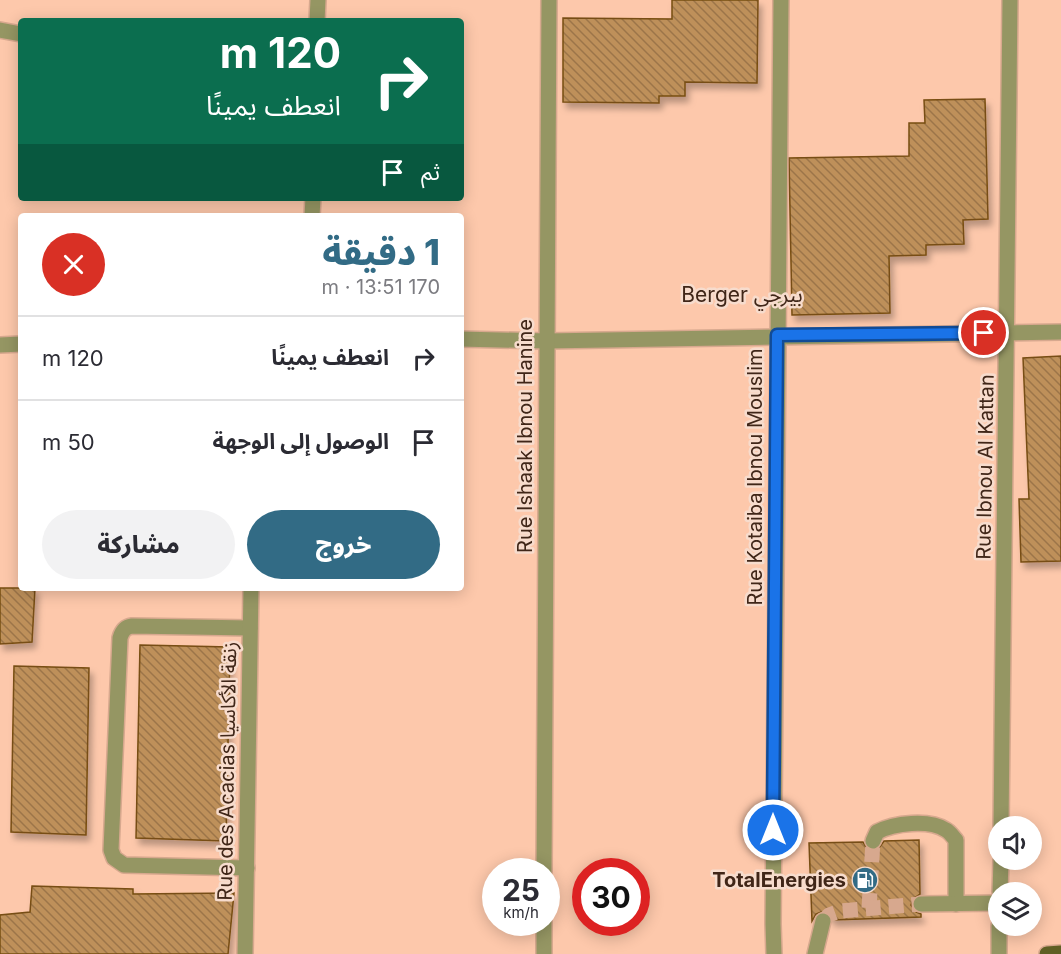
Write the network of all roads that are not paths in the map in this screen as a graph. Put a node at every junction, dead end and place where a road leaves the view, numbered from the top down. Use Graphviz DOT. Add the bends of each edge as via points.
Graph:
graph roads {
  1 [pos="318,0"];
  2 [pos="549,0"];
  3 [pos="781,0"];
  4 [pos="1010,0"];
  5 [pos="317,18"];
  6 [pos="0,30"];
  7 [pos="18,33"];
  8 [pos="1061,332"];
  9 [pos="1007,333"];
  10 [pos="777,335"];
  11 [pos="464,339"];
  12 [pos="547,341"];
  13 [pos="18,344"];
  14 [pos="0,345"];
  15 [pos="251,591"];
  16 [pos="250,628"];
  17 [pos="1001,816"];
  18 [pos="873,841"];
  19 [pos="544,858"];
  20 [pos="247,868"];
  21 [pos="988,903"];
  22 [pos="921,904"];
  23 [pos="956,904"];
  24 [pos="823,921"];
  25 [pos="544,936"];
  26 [pos="999,936"];
  27 [pos="1061,953"];
  28 [pos="245,954"];
  29 [pos="544,954"];
  30 [pos="774,954"];
  31 [pos="815,954"];
  32 [pos="999,954"];
  33 [pos="1047,954"];
  1 -- 5 [label="street"];
  2 -- 12 [label="street, Rue Ishaak Ibnou Hanine"];
  3 -- 10 [label="street, Rue Kotaiba Ibnou Mouslim"];
  4 -- 9 [label="street, Rue Ibnou Al Kattan"];
  6 -- 7 [label="street"];
  8 -- 9 [label="street"];
  9 -- 10 [label="street"];
  9 -- 17 [label="street, Rue Ibnou Al Kattan"];
  10 -- 12 [label="street"];
  10 -- 30 [label="street, Rue Kotaiba Ibnou Mouslim"];
  11 -- 12 [label="street"];
  12 -- 19 [label="street, Rue Ishaak Ibnou Hanine"];
  13 -- 14 [label="street"];
  15 -- 16 [label="street, Rue des Acacias زنقة الأكاسيا"];
  16 -- 20 [label="street, Rue des Acacias زنقة الأكاسيا"];
  16 -- 20 [label="street" via="132,626 122,631 111,850 124,865"];
  18 -- 23 [label="street" via="877,832 889,826 930,824 946,830 956,840"];
  20 -- 28 [label="street, Rue des Acacias زنقة الأكاسيا"];
  21 -- 23 [label="street"];
  22 -- 23 [label="street"];
  24 -- 31 [label="street"];
  25 -- 29 [label="street"];
  26 -- 32 [label="street"];
  27 -- 33 [label="main road"];
}
